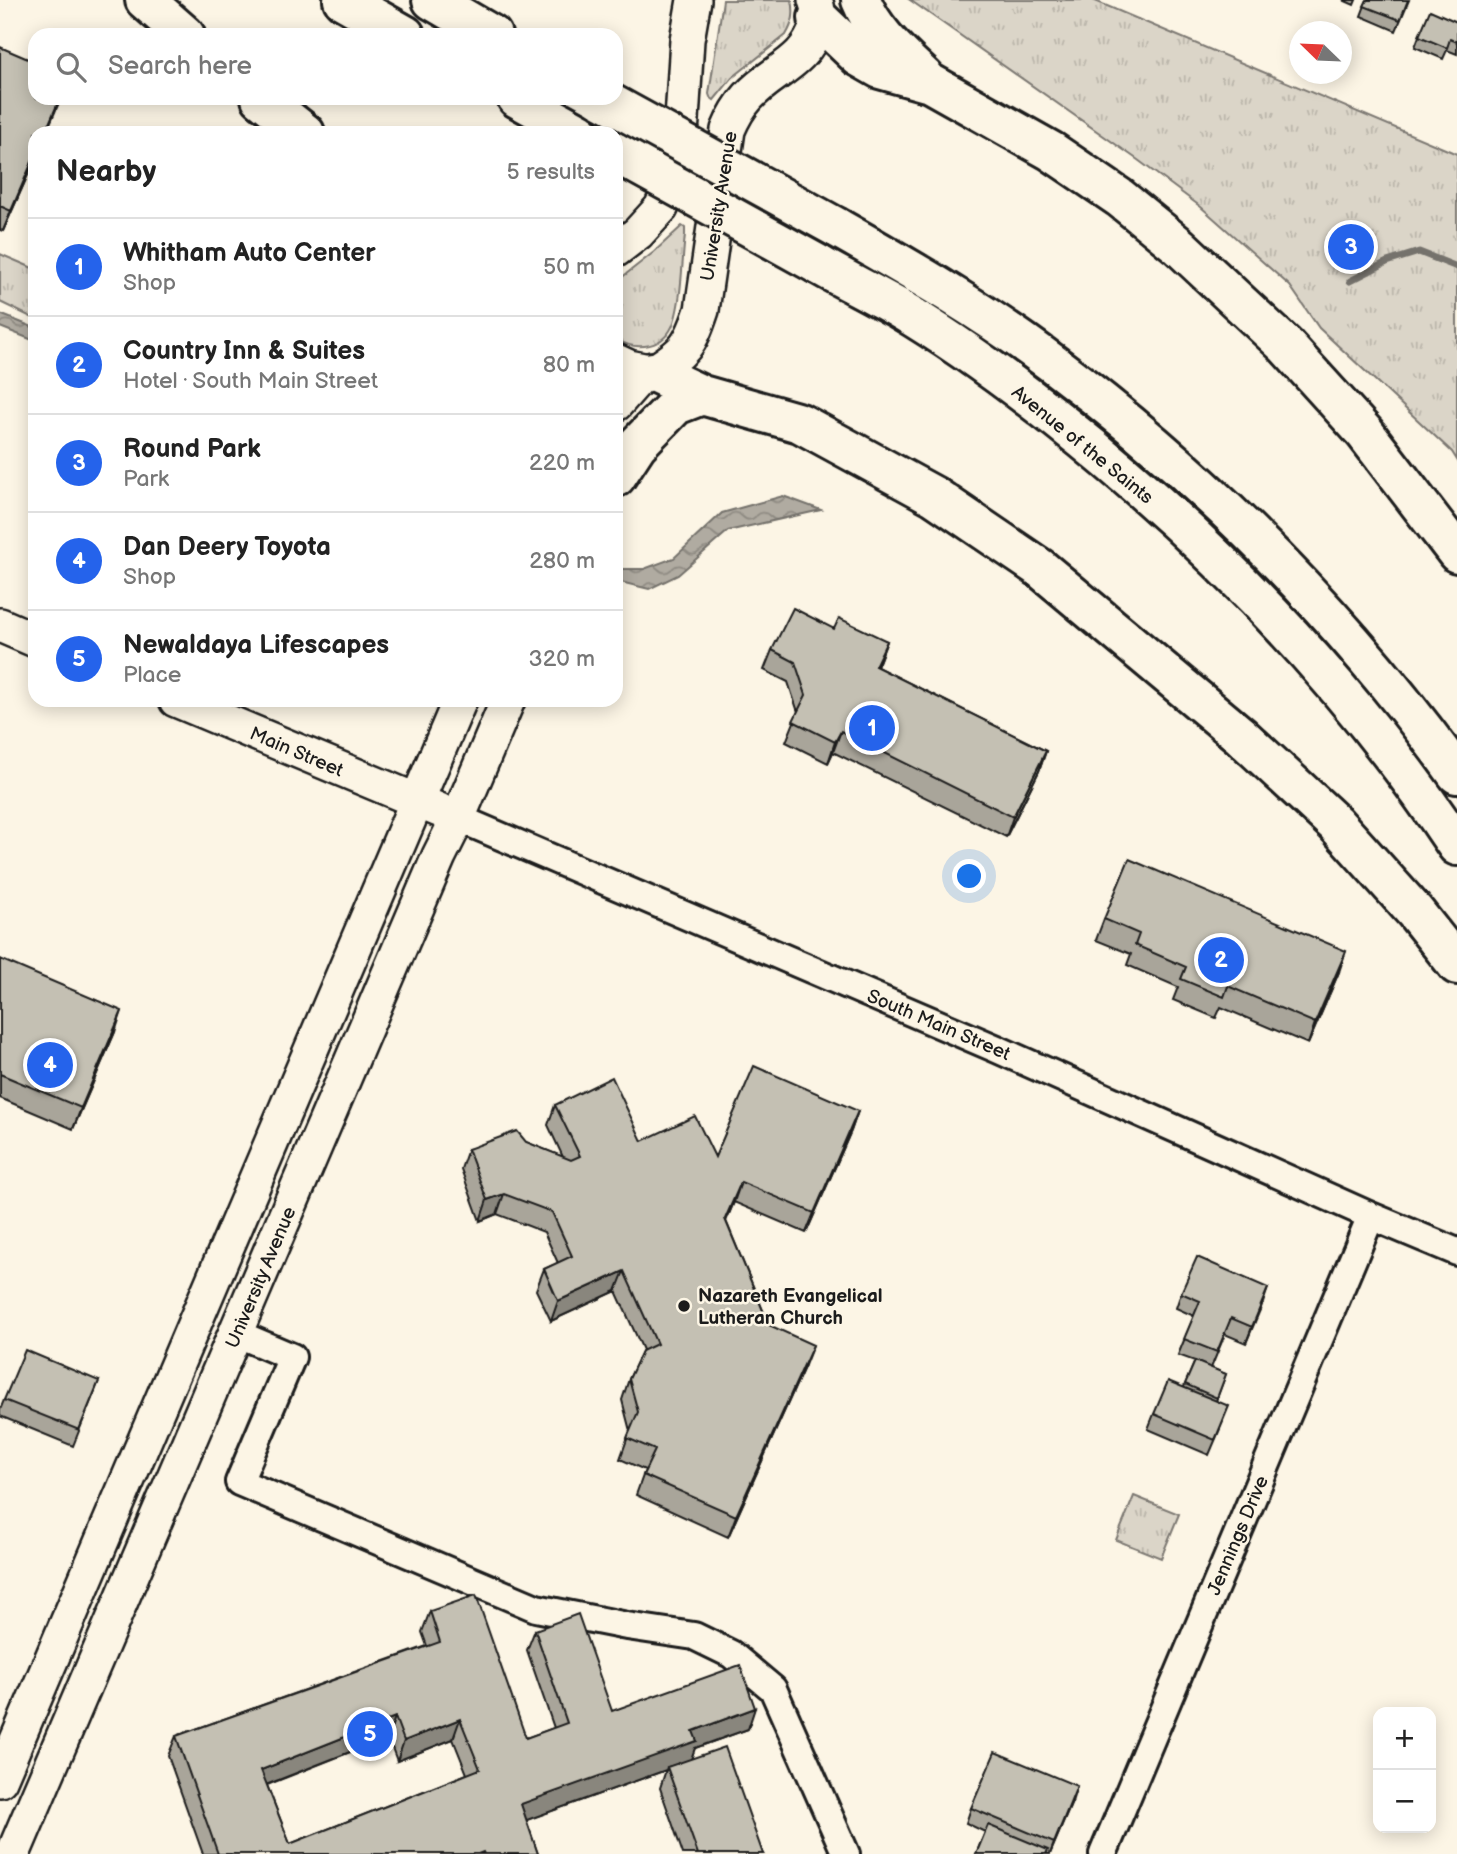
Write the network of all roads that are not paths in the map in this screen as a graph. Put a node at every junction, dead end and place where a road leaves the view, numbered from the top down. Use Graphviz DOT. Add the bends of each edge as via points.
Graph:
graph roads {
  1 [pos="145,0"];
  2 [pos="343,0"];
  3 [pos="432,0"];
  4 [pos="694,0"];
  5 [pos="861,0"];
  6 [pos="818,6"];
  7 [pos="177,28"];
  8 [pos="393,28"];
  9 [pos="480,28"];
  10 [pos="930,83"];
  11 [pos="270,105"];
  12 [pos="530,105"];
  13 [pos="614,105"];
  14 [pos="296,126"];
  15 [pos="567,126"];
  16 [pos="623,157"];
  17 [pos="623,245"];
  18 [pos="639,368"];
  19 [pos="623,393"];
  20 [pos="702,395"];
  21 [pos="623,467"];
  22 [pos="1457,553"];
  23 [pos="0,625"];
  24 [pos="28,637"];
  25 [pos="193,707"];
  26 [pos="457,707"];
  27 [pos="505,707"];
  28 [pos="1457,774"];
  29 [pos="418,802"];
  30 [pos="458,818"];
  31 [pos="1457,846"];
  32 [pos="1457,965"];
  33 [pos="1371,1216"];
  34 [pos="1457,1252"];
  35 [pos="236,1333"];
  36 [pos="0,1780"];
  37 [pos="13,1854"];
  38 [pos="846,1854"];
  39 [pos="1103,1854"];
  1 -- 7 [label="highway"];
  2 -- 8 [label="highway"];
  3 -- 9 [label="highway"];
  4 -- 17 [label="main road" via="679,167 662,208"];
  5 -- 10 [label="highway" via="881,36"];
  6 -- 10 [label="highway" via="859,57 880,69"];
  6 -- 18 [label="main road, University Avenue" via="812,41 802,55 749,94 728,130 702,310 693,338 678,356"];
  10 -- 22 [label="highway" via="1051,150 1197,261 1285,345 1365,433"];
  11 -- 14 [label="highway"];
  12 -- 15 [label="highway"];
  13 -- 28 [label="highway, bridge" via="919,274 1040,355 1171,460 1243,527 1366,658"];
  16 -- 31 [label="highway, Avenue of the Saints, bridge" via="899,309 975,359 1092,447 1159,505 1290,633 1386,746"];
  18 -- 19 [label="main road, University Avenue"];
  18 -- 20 [label="highway"];
  20 -- 21 [label="highway" via="676,405"];
  20 -- 32 [label="highway" via="800,423 933,496 1040,568 1241,736 1335,823"];
  23 -- 24 [label="main road"];
  25 -- 29 [label="main road, Main Street"];
  26 -- 29 [label="main road"];
  27 -- 30 [label="main road, University Avenue"];
  29 -- 30 [label="main road, South Main Street"];
  29 -- 36 [label="main road"];
  30 -- 33 [label="street, South Main Street" via="998,1049"];
  30 -- 35 [label="main road, University Avenue"];
  33 -- 34 [label="street, South Main Street"];
  33 -- 39 [label="street, Jennings Drive"];
  35 -- 37 [label="main road, University Avenue"];
  35 -- 38 [label="street" via="292,1357 239,1482 536,1608 694,1636 731,1654 773,1689"];
}
